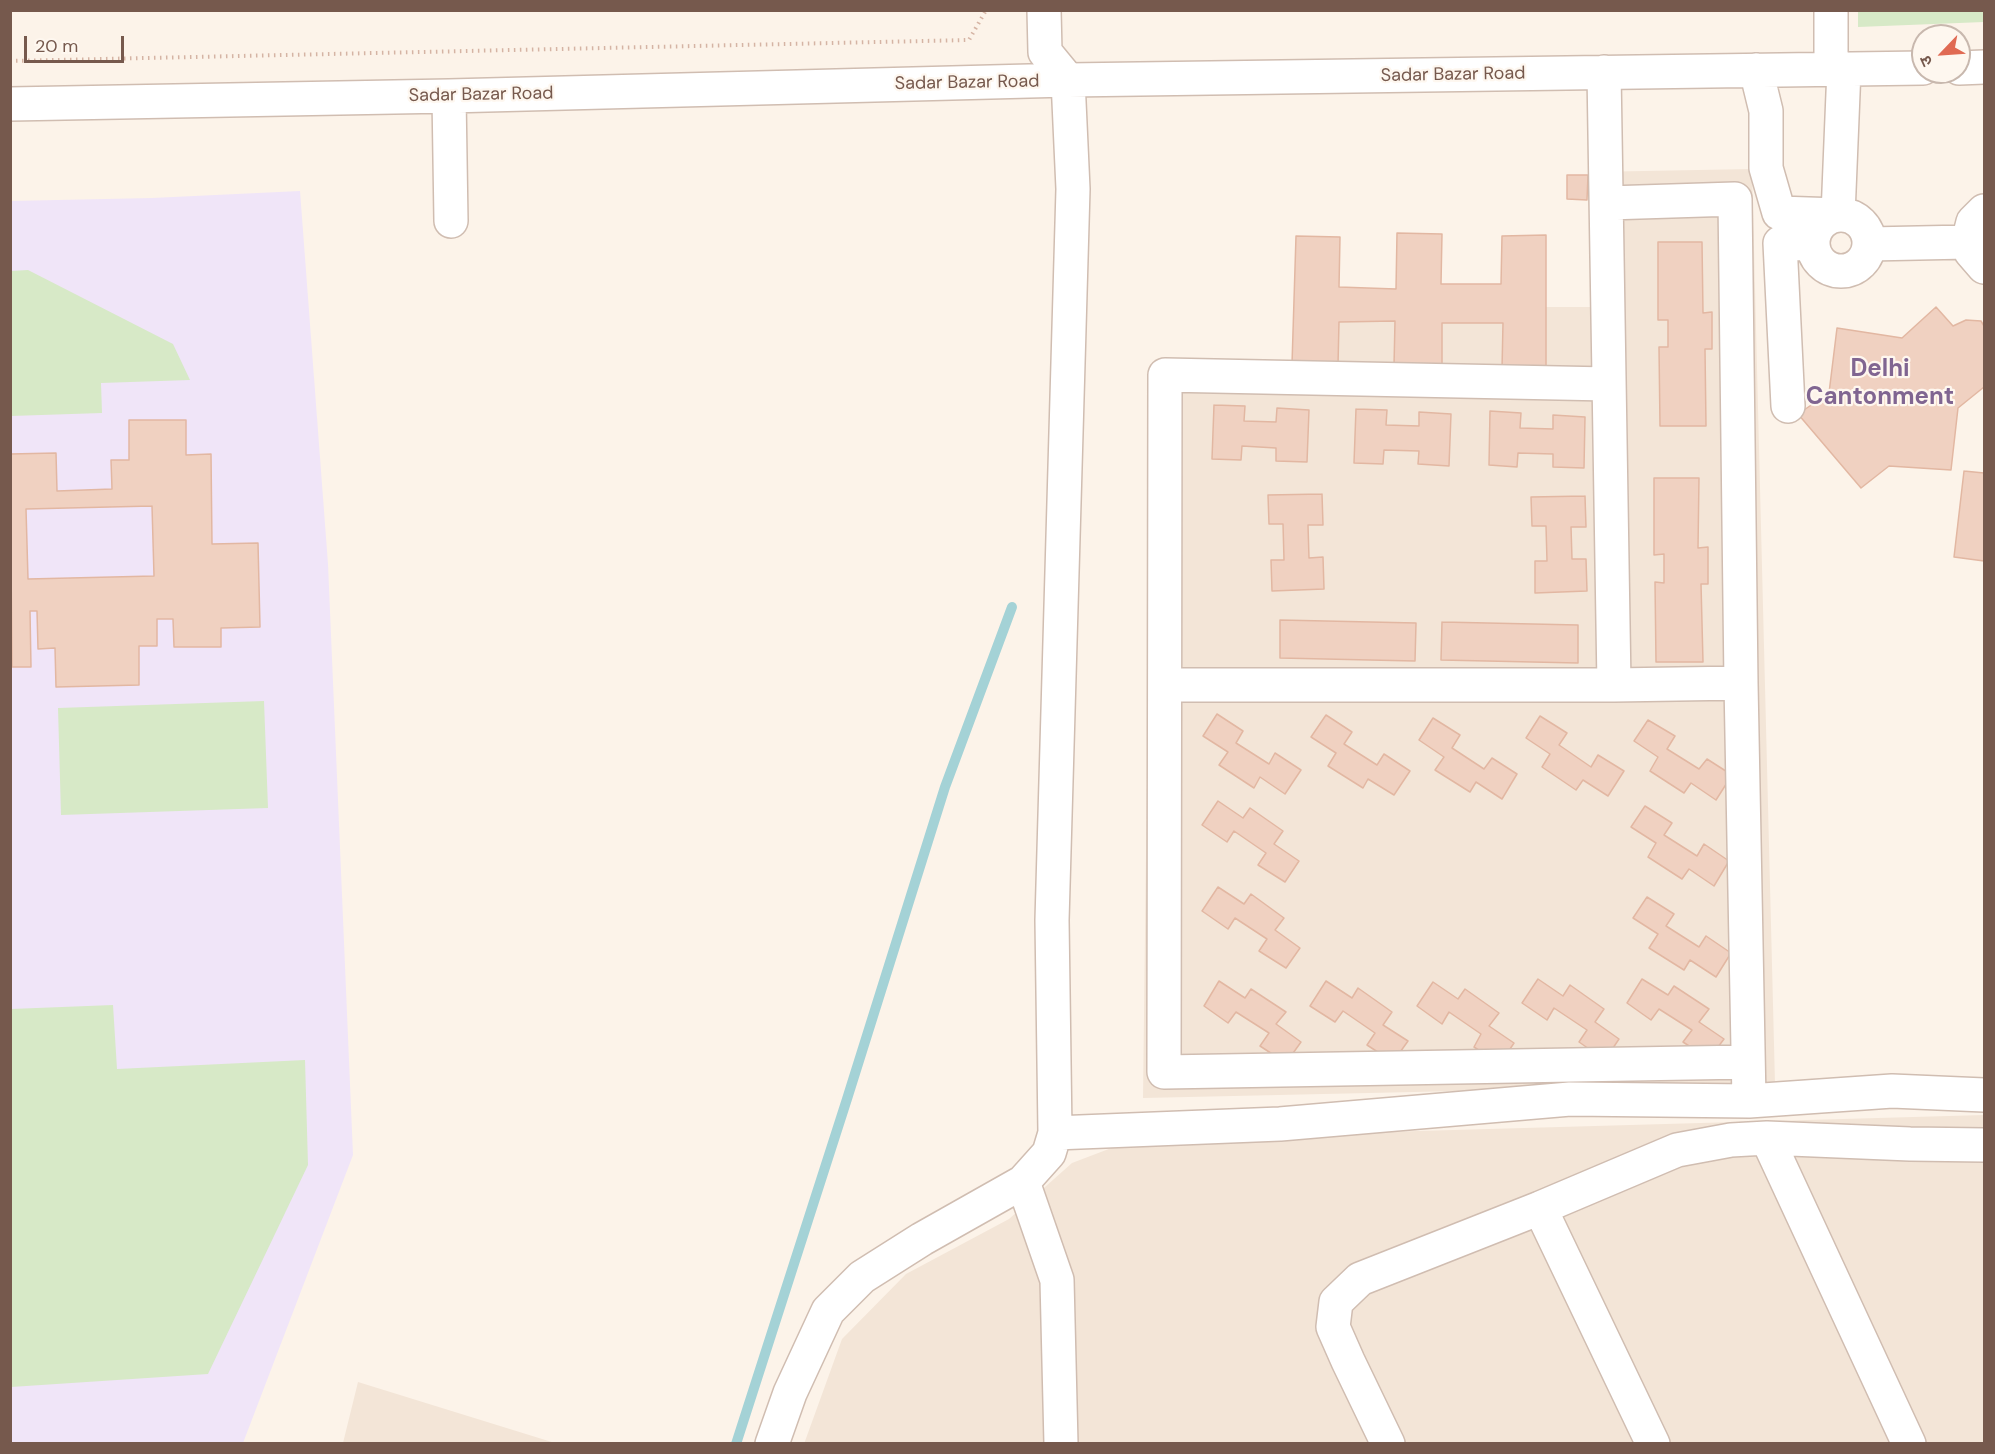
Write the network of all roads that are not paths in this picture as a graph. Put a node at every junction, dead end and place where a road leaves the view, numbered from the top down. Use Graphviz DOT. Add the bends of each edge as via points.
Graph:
graph roads {
  1 [pos="1044,10"];
  2 [pos="1831,10"];
  3 [pos="1911,68"];
  4 [pos="1837,69"];
  5 [pos="1756,70"];
  6 [pos="1604,72"];
  7 [pos="1068,80"];
  8 [pos="449,96"];
  9 [pos="10,104"];
  10 [pos="1608,203"];
  11 [pos="1984,211"];
  12 [pos="1838,215"];
  13 [pos="451,221"];
  14 [pos="1790,233"];
  15 [pos="1869,244"];
  16 [pos="1976,254"];
  17 [pos="1608,384"];
  18 [pos="1788,406"];
  19 [pos="1741,683"];
  20 [pos="1166,685"];
  21 [pos="1614,685"];
  22 [pos="1748,1062"];
  23 [pos="1984,1095"];
  24 [pos="1749,1101"];
  25 [pos="1055,1133"];
  26 [pos="1767,1138"];
  27 [pos="1984,1145"];
  28 [pos="1023,1182"];
  29 [pos="1540,1208"];
  30 [pos="772,1443"];
  31 [pos="1061,1443"];
  32 [pos="1388,1443"];
  33 [pos="1653,1443"];
  34 [pos="1909,1443"];
  1 -- 7 [label="street" via="1045,52"];
  2 -- 4 [label="street"];
  3 -- 4 [label="street, Sadar Bazar Road"];
  4 -- 5 [label="street, Sadar Bazar Road"];
  4 -- 12 [label="street"];
  5 -- 6 [label="street, Sadar Bazar Road"];
  5 -- 14 [label="street" via="1766,111 1767,168"];
  6 -- 7 [label="street, Sadar Bazar Road"];
  6 -- 10 [label="street"];
  7 -- 8 [label="street, Sadar Bazar Road"];
  7 -- 25 [label="street" via="1073,189 1052,920"];
  8 -- 9 [label="street, Sadar Bazar Road"];
  8 -- 13 [label="street"];
  10 -- 17 [label="street"];
  10 -- 19 [label="street" via="1735,200"];
  11 -- 16 [label="street" via="1973,222"];
  12 -- 14 [label="street" via="1816,228"];
  12 -- 15 [label="street" via="1862,225"];
  14 -- 15 [label="street" via="1823,266 1833,270 1853,269 1867,254"];
  14 -- 18 [label="street"];
  15 -- 16 [label="street"];
  17 -- 20 [label="street" via="1165,375"];
  17 -- 21 [label="street"];
  19 -- 21 [label="street"];
  19 -- 22 [label="street"];
  20 -- 21 [label="street"];
  20 -- 22 [label="street" via="1164,1072"];
  22 -- 24 [label="street"];
  23 -- 24 [label="street" via="1892,1091"];
  24 -- 25 [label="street" via="1570,1099 1280,1124"];
  25 -- 28 [label="street" via="1049,1153"];
  26 -- 27 [label="street"];
  26 -- 29 [label="street" via="1677,1150"];
  26 -- 34 [label="street"];
  28 -- 30 [label="street" via="862,1277 828,1311"];
  28 -- 31 [label="street" via="1057,1280"];
  29 -- 32 [label="street" via="1360,1279 1336,1302 1334,1327"];
  29 -- 33 [label="street"];
}
